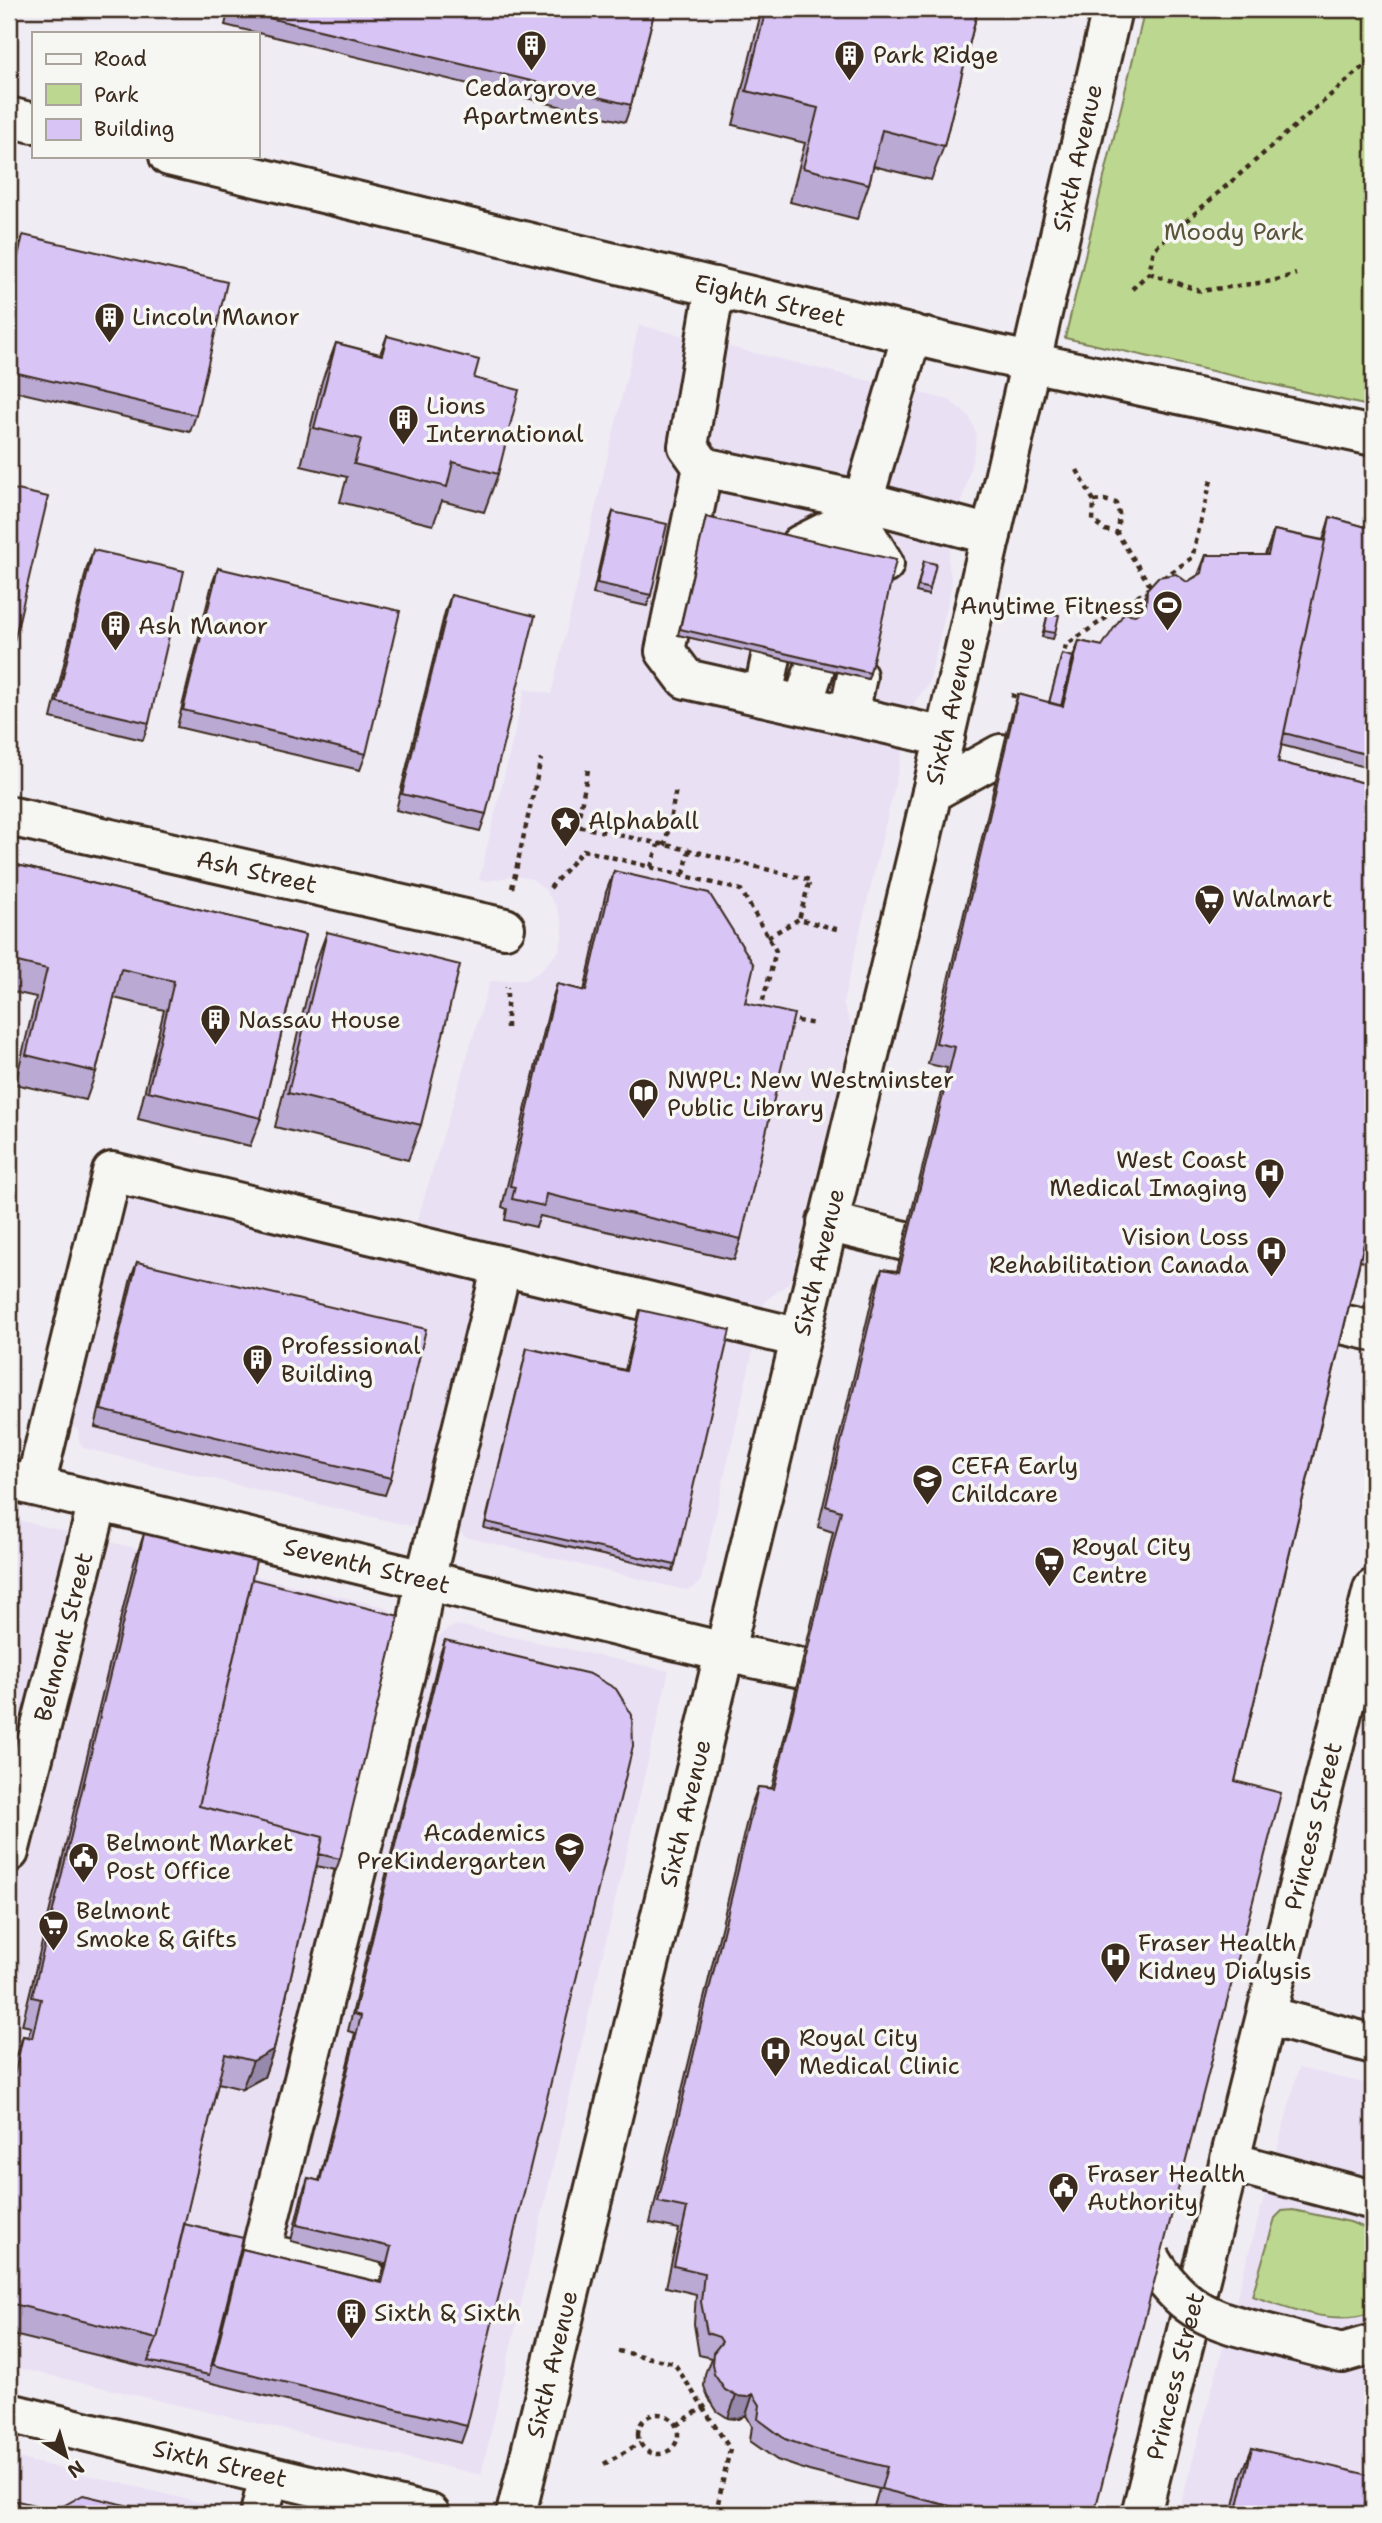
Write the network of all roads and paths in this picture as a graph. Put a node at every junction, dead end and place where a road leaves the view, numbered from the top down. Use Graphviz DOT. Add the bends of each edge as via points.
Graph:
graph roads {
  1 [pos="1112,9"];
  2 [pos="1373,58"];
  3 [pos="9,117"];
  4 [pos="32,123"];
  5 [pos="177,158"];
  6 [pos="1149,273"];
  7 [pos="1296,274"];
  8 [pos="715,287"];
  9 [pos="1132,289"];
  10 [pos="912,334"];
  11 [pos="1031,362"];
  12 [pos="1373,436"];
  13 [pos="703,467"];
  14 [pos="1077,470"];
  15 [pos="1210,480"];
  16 [pos="1094,501"];
  17 [pos="860,509"];
  18 [pos="1117,533"];
  19 [pos="991,535"];
  20 [pos="800,545"];
  21 [pos="844,555"];
  22 [pos="884,564"];
  23 [pos="1151,587"];
  24 [pos="1140,595"];
  25 [pos="1146,603"];
  26 [pos="771,657"];
  27 [pos="1062,665"];
  28 [pos="815,667"];
  29 [pos="857,677"];
  30 [pos="1011,695"];
  31 [pos="763,696"];
  32 [pos="1024,698"];
  33 [pos="803,704"];
  34 [pos="849,714"];
  35 [pos="945,737"];
  36 [pos="1001,754"];
  37 [pos="541,759"];
  38 [pos="588,770"];
  39 [pos="676,789"];
  40 [pos="932,792"];
  41 [pos="9,816"];
  42 [pos="658,844"];
  43 [pos="665,846"];
  44 [pos="689,850"];
  45 [pos="651,867"];
  46 [pos="684,874"];
  47 [pos="550,888"];
  48 [pos="799,919"];
  49 [pos="505,928"];
  50 [pos="840,930"];
  51 [pos="768,937"];
  52 [pos="507,987"];
  53 [pos="759,1014"];
  54 [pos="770,1016"];
  55 [pos="781,1018"];
  56 [pos="757,1021"];
  57 [pos="815,1024"];
  58 [pos="507,1028"];
  59 [pos="827,1222"];
  60 [pos="905,1241"];
  61 [pos="502,1266"];
  62 [pos="800,1338"];
  63 [pos="22,1483"];
  64 [pos="98,1502"];
  65 [pos="425,1580"];
  66 [pos="1373,1589"];
  67 [pos="724,1652"];
  68 [pos="801,1668"];
  69 [pos="9,1852"];
  70 [pos="1268,2016"];
  71 [pos="1373,2044"];
  72 [pos="1231,2162"];
  73 [pos="1373,2200"];
  74 [pos="1151,2259"];
  75 [pos="367,2278"];
  76 [pos="1373,2344"];
  77 [pos="618,2351"];
  78 [pos="711,2402"];
  79 [pos="702,2409"];
  80 [pos="9,2413"];
  81 [pos="677,2425"];
  82 [pos="640,2443"];
  83 [pos="604,2464"];
  84 [pos="270,2476"];
  85 [pos="719,2503"];
  86 [pos="260,2514"];
  87 [pos="430,2514"];
  88 [pos="516,2514"];
  89 [pos="1141,2514"];
  1 -- 11 [label="street, Sixth Avenue"];
  2 -- 6 [label="path" via="1154,249"];
  3 -- 4 [label="street"];
  5 -- 8 [label="street, Eighth Street"];
  6 -- 7 [label="path" via="1200,291"];
  6 -- 9 [label="path"];
  8 -- 10 [label="street, Eighth Street"];
  8 -- 13 [label="street" via="688,446"];
  10 -- 11 [label="street, Eighth Street"];
  10 -- 17 [label="street"];
  11 -- 12 [label="street, Eighth Street"];
  11 -- 19 [label="street, Sixth Avenue"];
  13 -- 17 [label="street"];
  13 -- 31 [label="street" via="665,651 686,679"];
  14 -- 16 [label="path"];
  15 -- 23 [label="path" via="1192,558"];
  16 -- 18 [label="path" via="1093,521"];
  16 -- 18 [label="path" via="1116,503"];
  17 -- 19 [label="street"];
  17 -- 20 [label="street"];
  17 -- 21 [label="street"];
  17 -- 22 [label="street"];
  18 -- 23 [label="path"];
  19 -- 35 [label="street, Sixth Avenue"];
  23 -- 24 [label="path"];
  24 -- 25 [label="path"];
  24 -- 27 [label="path" via="1066,645"];
  26 -- 31 [label="street"];
  28 -- 33 [label="street"];
  29 -- 34 [label="street"];
  30 -- 32 [label="path"];
  31 -- 33 [label="street"];
  33 -- 34 [label="street"];
  34 -- 35 [label="street"];
  35 -- 40 [label="street, Sixth Avenue"];
  36 -- 40 [label="street"];
  37 -- 49 [label="path"];
  38 -- 42 [label="path" via="577,826"];
  39 -- 43 [label="path"];
  40 -- 59 [label="street, Sixth Avenue"];
  41 -- 49 [label="street, Ash Street"];
  42 -- 43 [label="path"];
  42 -- 45 [label="path"];
  43 -- 44 [label="path"];
  44 -- 46 [label="path"];
  44 -- 48 [label="path" via="810,880"];
  45 -- 46 [label="path"];
  45 -- 47 [label="path" via="583,850"];
  46 -- 51 [label="path" via="741,890"];
  48 -- 50 [label="path"];
  48 -- 51 [label="path"];
  51 -- 53 [label="path" via="776,951"];
  52 -- 58 [label="path"];
  53 -- 54 [label="path"];
  53 -- 56 [label="path"];
  55 -- 57 [label="path"];
  59 -- 60 [label="street"];
  59 -- 62 [label="street, Sixth Avenue"];
  61 -- 62 [label="street"];
  61 -- 63 [label="street" via="112,1172"];
  61 -- 65 [label="street"];
  62 -- 67 [label="street, Sixth Avenue"];
  63 -- 64 [label="street, Seventh Street"];
  64 -- 65 [label="street, Seventh Street"];
  64 -- 69 [label="street, Belmont Street"];
  65 -- 67 [label="street, Seventh Street"];
  65 -- 75 [label="street" via="261,2252"];
  66 -- 70 [label="street, Princess Street"];
  67 -- 68 [label="street, Seventh Street"];
  67 -- 88 [label="street, Sixth Avenue"];
  70 -- 71 [label="street"];
  70 -- 72 [label="street, Princess Street"];
  72 -- 73 [label="street"];
  72 -- 89 [label="street, Princess Street"];
  74 -- 76 [label="street, bridge" via="1182,2300 1212,2319 1342,2353"];
  77 -- 79 [label="path" via="674,2363"];
  78 -- 79 [label="path"];
  79 -- 81 [label="path"];
  79 -- 85 [label="path" via="730,2449"];
  80 -- 84 [label="street, Sixth Street"];
  81 -- 82 [label="path" via="678,2439 664,2454 650,2452"];
  81 -- 82 [label="path" via="662,2414 649,2415 640,2424"];
  82 -- 83 [label="path"];
  84 -- 86 [label="street"];
  84 -- 87 [label="street, Sixth Street"];
}
